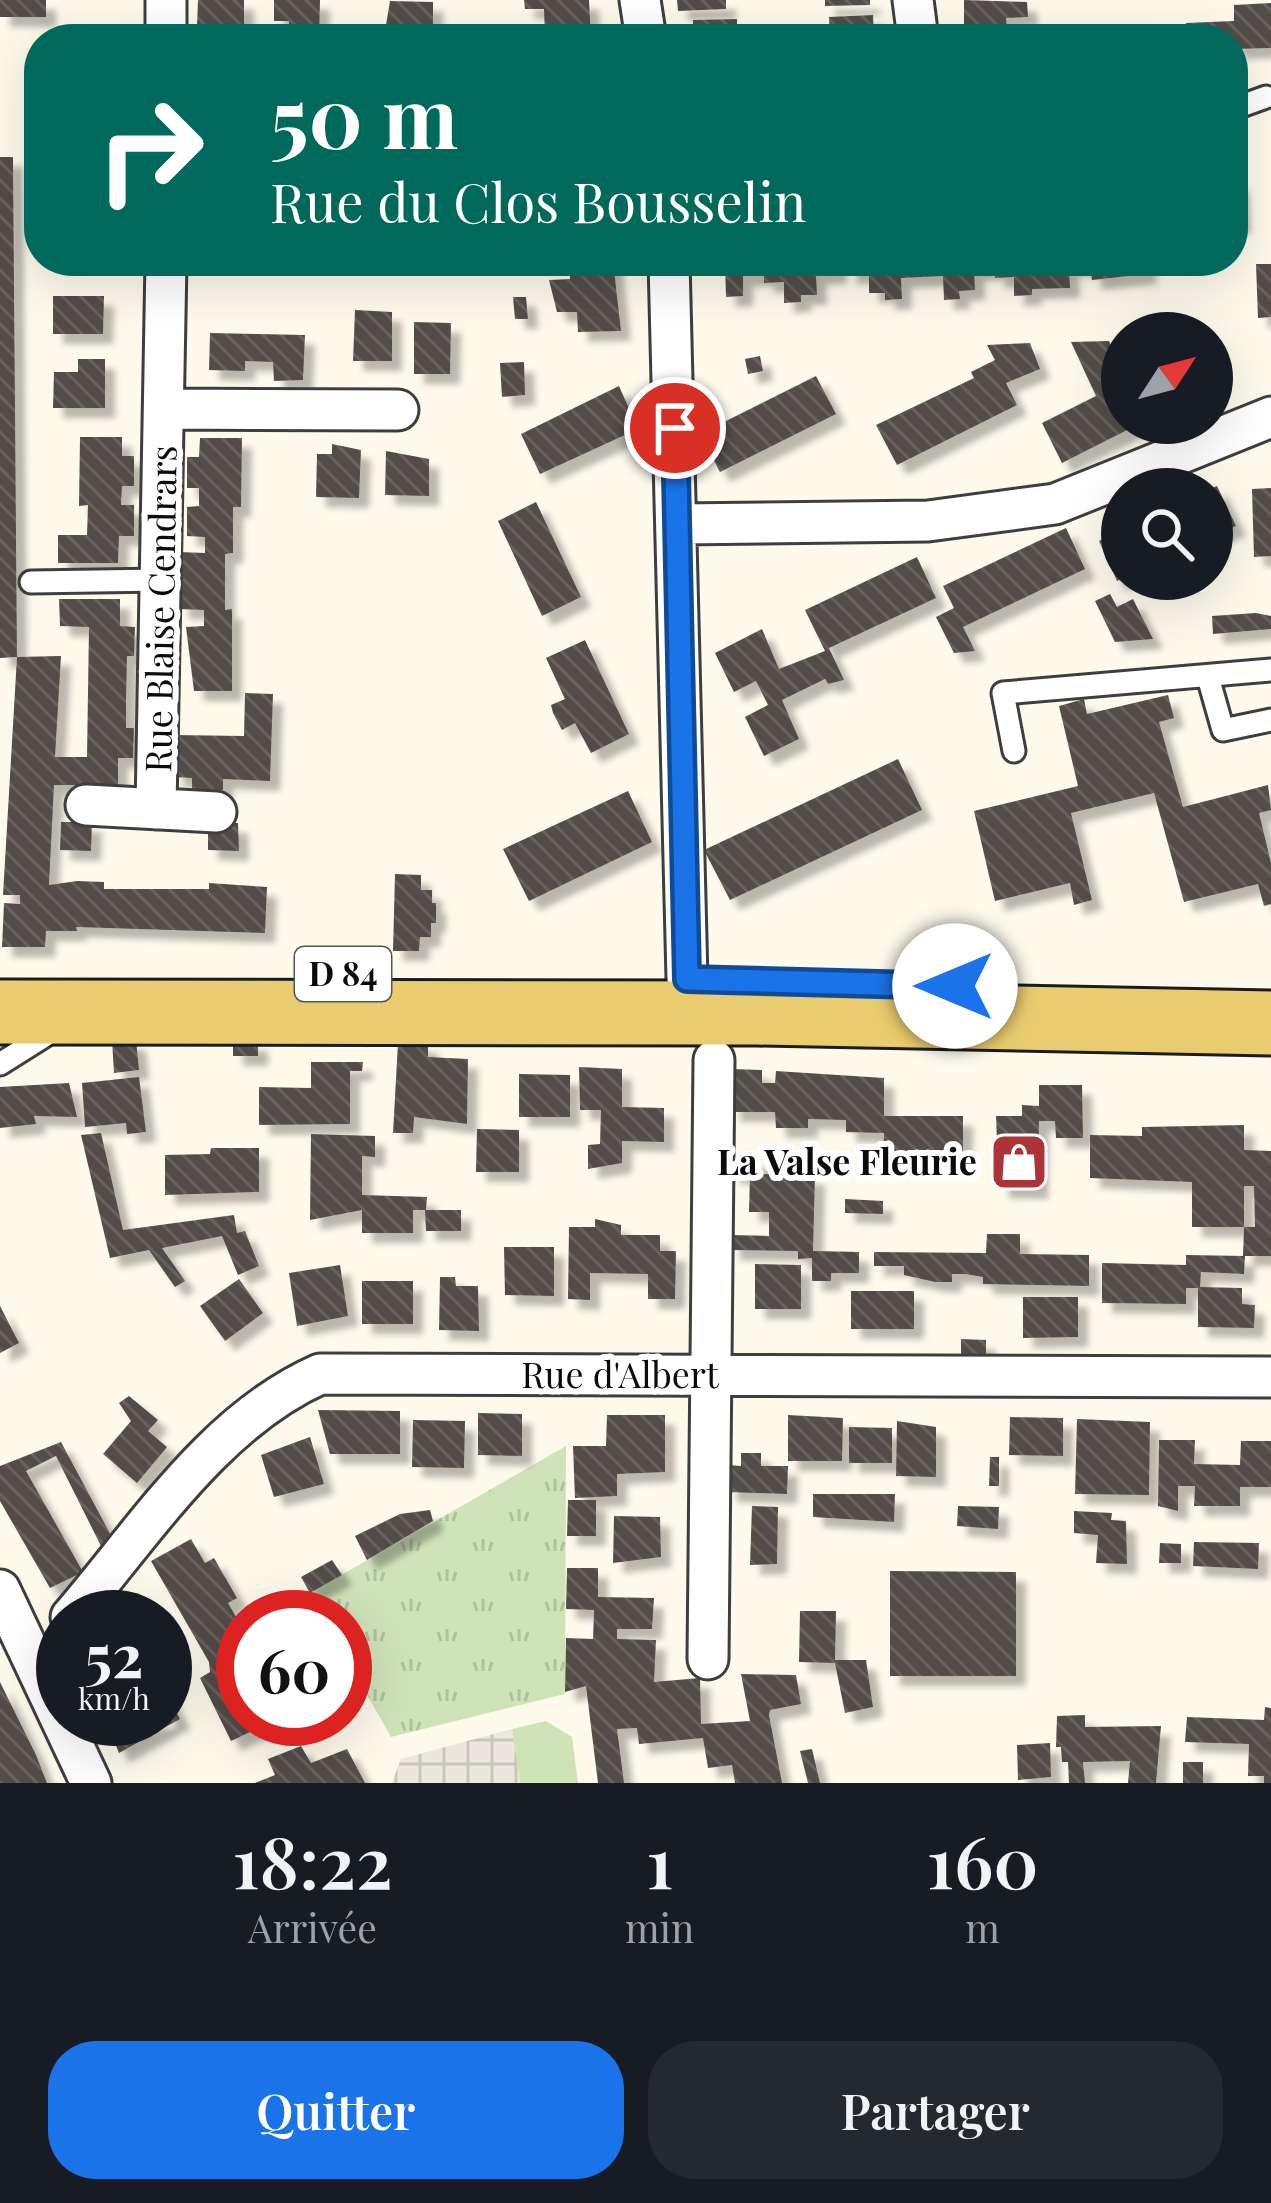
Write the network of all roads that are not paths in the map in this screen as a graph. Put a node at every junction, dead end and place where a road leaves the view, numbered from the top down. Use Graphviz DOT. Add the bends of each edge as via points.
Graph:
graph roads {
  1 [pos="1266,97"];
  2 [pos="1248,104"];
  3 [pos="166,276"];
  4 [pos="670,276"];
  5 [pos="165,409"];
  6 [pos="398,410"];
  7 [pos="1271,417"];
  8 [pos="679,524"];
  9 [pos="161,580"];
  10 [pos="31,582"];
  11 [pos="1271,670"];
  12 [pos="1208,677"];
  13 [pos="1271,720"];
  14 [pos="1014,751"];
  15 [pos="86,805"];
  16 [pos="156,809"];
  17 [pos="216,812"];
  18 [pos="0,971"];
  19 [pos="687,979"];
  20 [pos="1271,988"];
  21 [pos="27,1011"];
  22 [pos="1271,1024"];
  23 [pos="714,1060"];
  24 [pos="0,1064"];
  25 [pos="707,1375"];
  26 [pos="1271,1377"];
  27 [pos="0,1589"];
  28 [pos="94,1590"];
  29 [pos="13,1646"];
  30 [pos="708,1658"];
  31 [pos="92,1783"];
  1 -- 2 [label="lane"];
  3 -- 5 [label="street, Rue Blaise Cendrars"];
  4 -- 8 [label="street"];
  5 -- 6 [label="street, Rue Blaise Cendrars"];
  5 -- 9 [label="street, Rue Blaise Cendrars"];
  7 -- 8 [label="street" via="1055,504 928,521"];
  8 -- 19 [label="street"];
  9 -- 10 [label="lane"];
  9 -- 16 [label="street, Rue Blaise Cendrars"];
  11 -- 12 [label="lane"];
  12 -- 13 [label="lane" via="1223,730"];
  12 -- 14 [label="lane" via="1004,693"];
  15 -- 16 [label="street, Rue Blaise Cendrars"];
  16 -- 17 [label="street, Rue Blaise Cendrars"];
  18 -- 19 [label="main road, D 84"];
  19 -- 20 [label="main road, D 84"];
  21 -- 22 [label="main road, D 84"];
  21 -- 24 [label="lane" via="46,1035"];
  23 -- 25 [label="street"];
  25 -- 26 [label="street, Rue d'Albert"];
  25 -- 28 [label="street, Rue d'Albert" via="320,1374 273,1395 228,1434"];
  25 -- 30 [label="street"];
  27 -- 29 [label="street"];
  29 -- 31 [label="street"];
}
